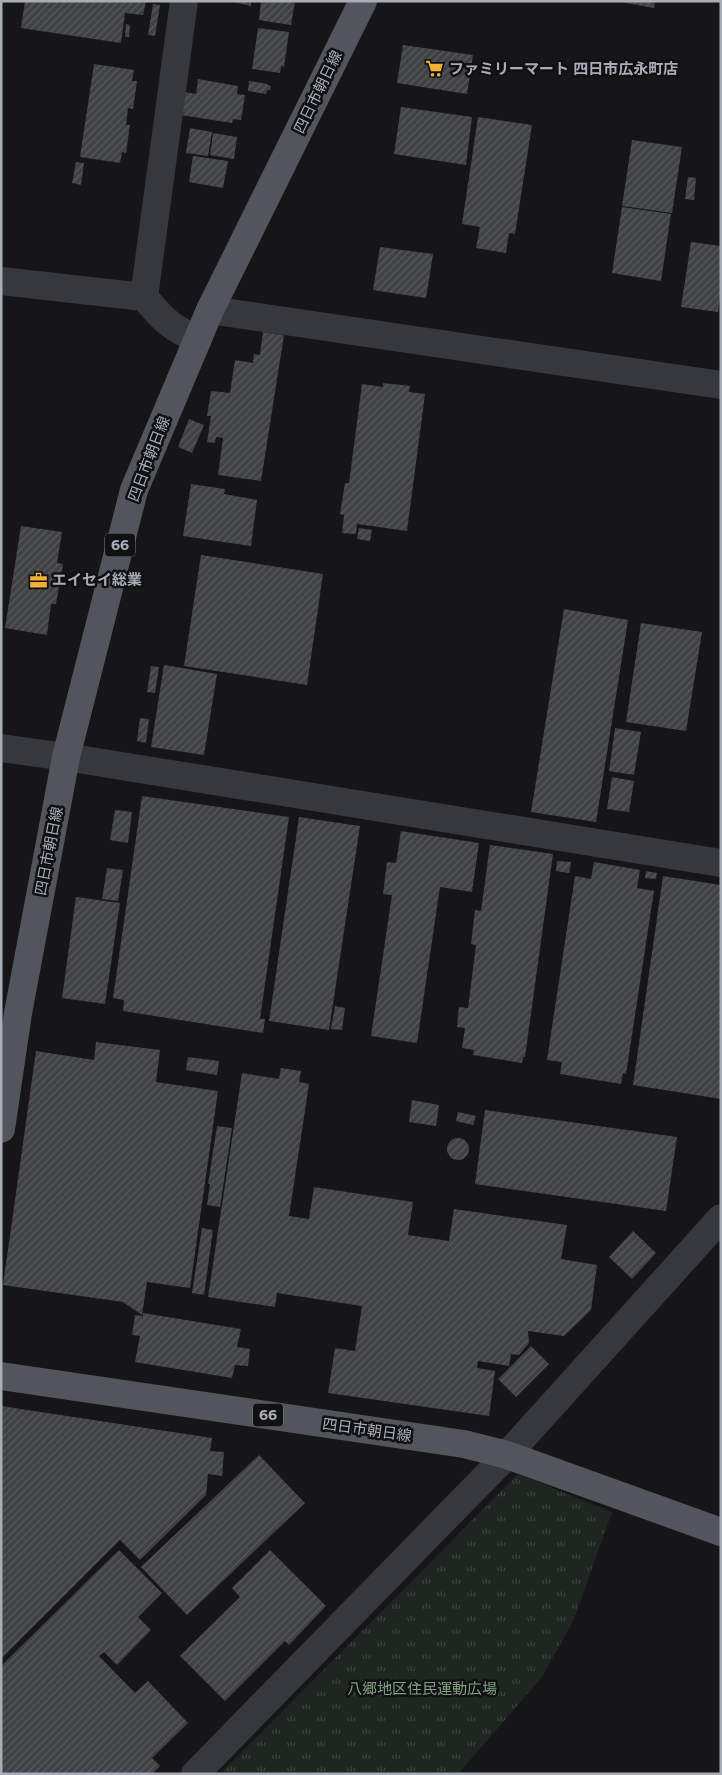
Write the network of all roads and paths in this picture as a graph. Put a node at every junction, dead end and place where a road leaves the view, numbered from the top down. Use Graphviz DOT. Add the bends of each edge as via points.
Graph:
graph roads {
  1 [pos="184,1"];
  2 [pos="364,1"];
  3 [pos="1,281"];
  4 [pos="144,297"];
  5 [pos="210,310"];
  6 [pos="198,338"];
  7 [pos="721,385"];
  8 [pos="1,748"];
  9 [pos="66,757"];
  10 [pos="721,863"];
  11 [pos="10,1011"];
  12 [pos="1,1129"];
  13 [pos="721,1218"];
  14 [pos="1,1376"];
  15 [pos="507,1455"];
  16 [pos="721,1532"];
  17 [pos="195,1774"];
  1 -- 4 [label="street"];
  2 -- 5 [label="main road, 四日市朝日線 / 66"];
  3 -- 4 [label="street"];
  4 -- 6 [label="street" via="161,318 180,332"];
  5 -- 6 [label="main road, 四日市朝日線 / 66"];
  5 -- 7 [label="street"];
  6 -- 9 [label="main road, 四日市朝日線 / 66" via="134,490"];
  8 -- 9 [label="street"];
  9 -- 10 [label="street"];
  9 -- 11 [label="main road, 四日市朝日線 / 66"];
  11 -- 12 [label="main road, 四日市朝日線 / 66"];
  13 -- 15 [label="street"];
  14 -- 15 [label="main road, 四日市朝日線 / 66" via="464,1444"];
  15 -- 16 [label="main road, 四日市朝日線 / 66"];
  15 -- 17 [label="street"];
}
